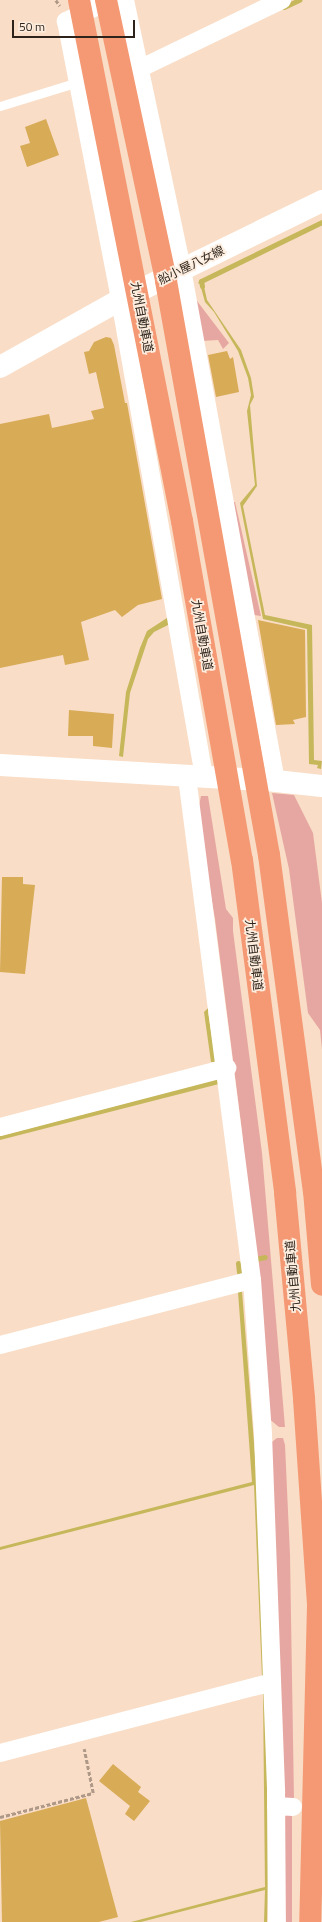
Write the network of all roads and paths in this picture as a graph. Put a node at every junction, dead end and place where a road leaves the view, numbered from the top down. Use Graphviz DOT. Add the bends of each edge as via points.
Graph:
graph roads {
  1 [pos="79,0"];
  2 [pos="106,0"];
  3 [pos="111,0"];
  4 [pos="125,0"];
  5 [pos="282,0"];
  6 [pos="139,69"];
  7 [pos="78,82"];
  8 [pos="0,106"];
  9 [pos="322,201"];
  10 [pos="182,269"];
  11 [pos="120,300"];
  12 [pos="0,367"];
  13 [pos="0,764"];
  14 [pos="195,777"];
  15 [pos="276,781"];
  16 [pos="322,786"];
  17 [pos="227,1068"];
  18 [pos="0,1126"];
  19 [pos="252,1280"];
  20 [pos="322,1285"];
  21 [pos="0,1344"];
  22 [pos="272,1682"];
  23 [pos="80,1732"];
  24 [pos="0,1753"];
  25 [pos="0,1816"];
  26 [pos="277,1922"];
  27 [pos="310,1922"];
  1 -- 27 [label="highway, 九州自動車道" via="182,521 242,860 286,1193 304,1398 318,1605"];
  2 -- 20 [label="highway" via="167,289 269,855 314,1191"];
  3 -- 7 [label="street" via="66,21"];
  4 -- 6 [label="street"];
  5 -- 6 [label="street"];
  6 -- 10 [label="street"];
  7 -- 8 [label="lane"];
  7 -- 11 [label="street"];
  9 -- 10 [label="main road, 船小屋八女線"];
  10 -- 11 [label="main road, 船小屋八女線"];
  10 -- 15 [label="street"];
  11 -- 12 [label="main road, 船小屋八女線"];
  11 -- 14 [label="street"];
  13 -- 14 [label="main road"];
  14 -- 15 [label="main road"];
  14 -- 17 [label="street"];
  15 -- 16 [label="main road"];
  17 -- 18 [label="street"];
  17 -- 19 [label="street"];
  19 -- 21 [label="street"];
  19 -- 22 [label="street" via="263,1434"];
  22 -- 23 [label="street"];
  22 -- 26 [label="street" via="285,1806"];
  23 -- 24 [label="street"];
  23 -- 25 [label="path" via="94,1793"];
}
